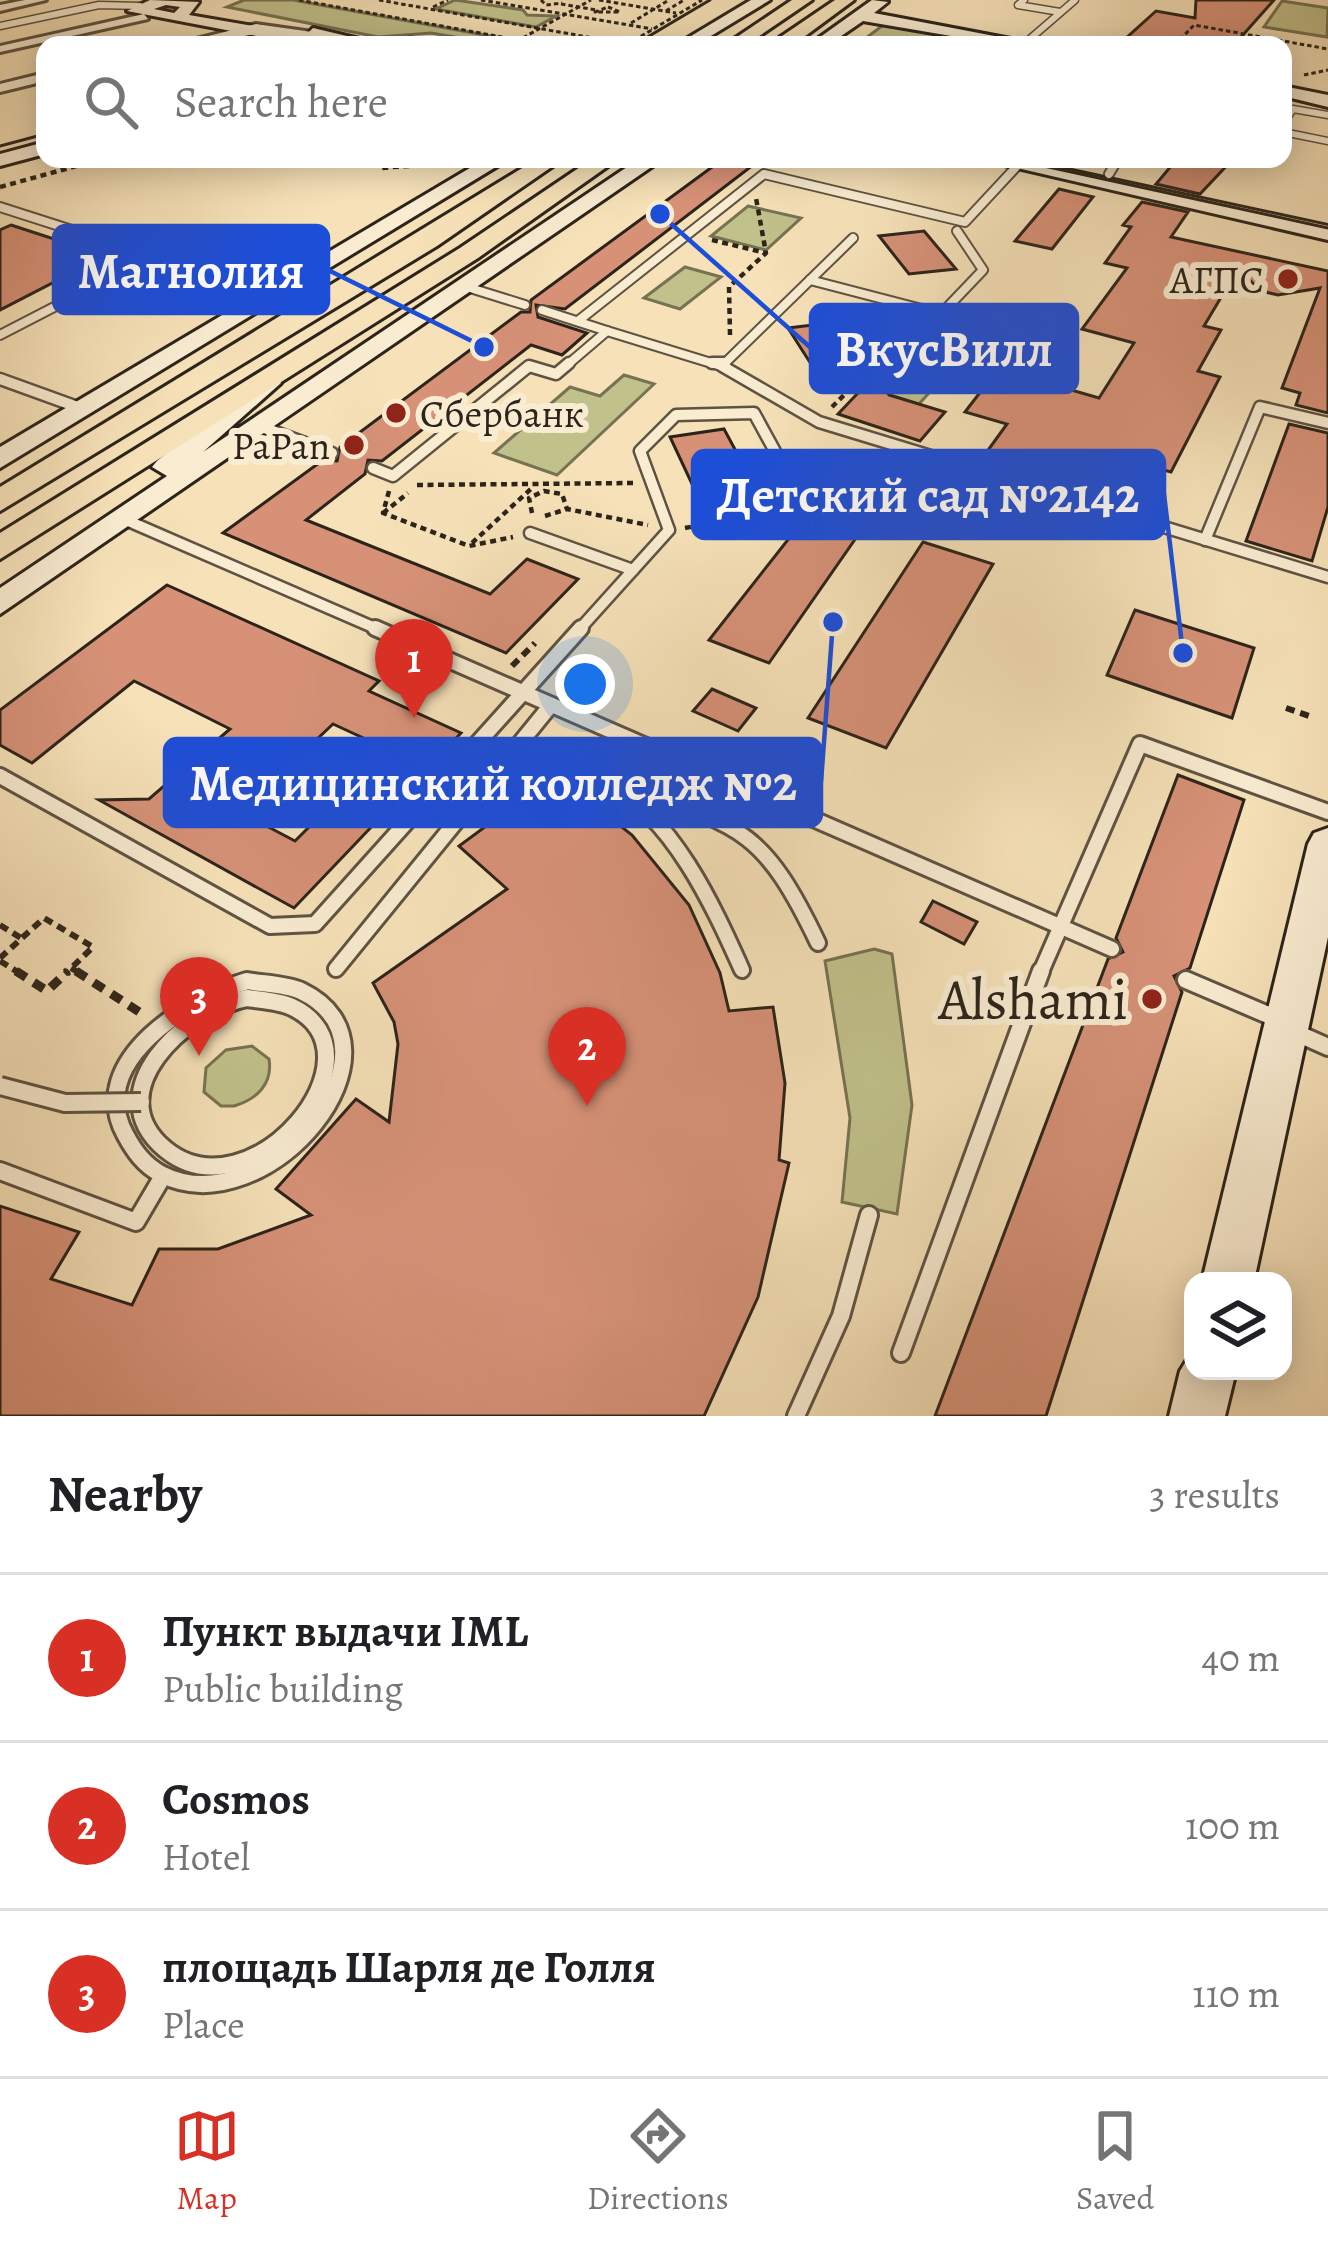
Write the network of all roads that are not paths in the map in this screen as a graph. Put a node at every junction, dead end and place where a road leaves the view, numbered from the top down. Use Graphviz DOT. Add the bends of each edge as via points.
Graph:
graph roads {
  1 [pos="41,0"];
  2 [pos="164,0"];
  3 [pos="762,0"];
  4 [pos="804,0"];
  5 [pos="846,0"];
  6 [pos="883,0"];
  7 [pos="1024,0"];
  8 [pos="1075,0"];
  9 [pos="0,8"];
  10 [pos="199,8"];
  11 [pos="142,11"];
  12 [pos="1060,12"];
  13 [pos="860,16"];
  14 [pos="0,26"];
  15 [pos="253,29"];
  16 [pos="49,36"];
  17 [pos="221,36"];
  18 [pos="228,36"];
  19 [pos="300,36"];
  20 [pos="311,36"];
  21 [pos="701,36"];
  22 [pos="748,36"];
  23 [pos="793,36"];
  24 [pos="831,36"];
  25 [pos="977,36"];
  26 [pos="1033,36"];
  27 [pos="36,39"];
  28 [pos="0,49"];
  29 [pos="36,79"];
  30 [pos="0,88"];
  31 [pos="1292,93"];
  32 [pos="1328,101"];
  33 [pos="1292,111"];
  34 [pos="1328,115"];
  35 [pos="1292,131"];
  36 [pos="1328,141"];
  37 [pos="36,147"];
  38 [pos="0,157"];
  39 [pos="485,168"];
  40 [pos="538,168"];
  41 [pos="594,168"];
  42 [pos="640,168"];
  43 [pos="1015,168"];
  44 [pos="1047,168"];
  45 [pos="1122,168"];
  46 [pos="0,207"];
  47 [pos="1328,220"];
  48 [pos="962,226"];
  49 [pos="1328,233"];
  50 [pos="853,238"];
  51 [pos="810,280"];
  52 [pos="467,287"];
  53 [pos="524,305"];
  54 [pos="542,310"];
  55 [pos="578,321"];
  56 [pos="607,331"];
  57 [pos="0,335"];
  58 [pos="257,345"];
  59 [pos="298,358"];
  60 [pos="726,362"];
  61 [pos="0,379"];
  62 [pos="83,409"];
  63 [pos="1328,423"];
  64 [pos="262,427"];
  65 [pos="332,453"];
  66 [pos="936,457"];
  67 [pos="0,459"];
  68 [pos="373,468"];
  69 [pos="0,474"];
  70 [pos="0,501"];
  71 [pos="126,520"];
  72 [pos="530,533"];
  73 [pos="1205,540"];
  74 [pos="0,548"];
  75 [pos="633,570"];
  76 [pos="1328,577"];
  77 [pos="9,597"];
  78 [pos="522,693"];
  79 [pos="551,705"];
  80 [pos="516,751"];
  81 [pos="0,776"];
  82 [pos="612,784"];
  83 [pos="1328,812"];
  84 [pos="1328,844"];
  85 [pos="1058,926"];
  86 [pos="818,943"];
  87 [pos="1112,949"];
  88 [pos="336,969"];
  89 [pos="742,970"];
  90 [pos="1186,980"];
  91 [pos="1300,1032"];
  92 [pos="0,1086"];
  93 [pos="141,1102"];
  94 [pos="0,1171"];
  95 [pos="163,1176"];
  96 [pos="868,1215"];
  97 [pos="1231,1272"];
  98 [pos="901,1353"];
  99 [pos="1206,1380"];
  100 [pos="796,1416"];
  101 [pos="1197,1416"];
  1 -- 9 [label="street"];
  2 -- 10 [label="main road"];
  2 -- 11 [label="main road"];
  3 -- 21 [label="main road"];
  4 -- 22 [label="main road"];
  5 -- 23 [label="main road"];
  6 -- 13 [label="main road"];
  7 -- 12 [label="lane" via="1018,5"];
  8 -- 12 [label="lane"];
  10 -- 11 [label="main road"];
  10 -- 15 [label="main road"];
  10 -- 20 [label="main road"];
  11 -- 14 [label="lane" via="99,5"];
  11 -- 16 [label="street"];
  12 -- 26 [label="lane"];
  13 -- 24 [label="main road"];
  13 -- 25 [label="main road"];
  15 -- 17 [label="street"];
  15 -- 18 [label="lane"];
  15 -- 19 [label="main road"];
  27 -- 28 [label="street"];
  29 -- 30 [label="street"];
  31 -- 32 [label="main road"];
  33 -- 34 [label="lane"];
  35 -- 36 [label="lane"];
  37 -- 38 [label="main road"];
  39 -- 62 [label="main road"];
  40 -- 58 [label="main road"];
  41 -- 59 [label="main road"];
  42 -- 52 [label="main road"];
  43 -- 48 [label="lane"];
  44 -- 49 [label="main road"];
  45 -- 47 [label="main road"];
  46 -- 57 [label="lane" via="153,256"];
  48 -- 51 [label="lane" via="983,270 941,314"];
  48 -- 55 [label="lane" via="764,174"];
  50 -- 51 [label="lane"];
  51 -- 60 [label="lane"];
  52 -- 53 [label="lane"];
  52 -- 64 [label="main road"];
  54 -- 55 [label="lane"];
  55 -- 56 [label="lane"];
  56 -- 60 [label="lane"];
  56 -- 68 [label="lane" via="556,374 530,366 393,476"];
  58 -- 69 [label="main road"];
  58 -- 70 [label="main road"];
  59 -- 74 [label="main road"];
  59 -- 77 [label="main road"];
  60 -- 66 [label="lane" via="819,422"];
  61 -- 62 [label="lane"];
  62 -- 67 [label="main road"];
  63 -- 73 [label="lane" via="1260,406"];
  64 -- 65 [label="lane"];
  64 -- 71 [label="main road"];
  66 -- 73 [label="lane"];
  66 -- 75 [label="lane" via="905,503 789,476 754,413 676,415 640,451 669,530"];
  71 -- 77 [label="main road"];
  71 -- 78 [label="lane"];
  72 -- 75 [label="lane"];
  73 -- 76 [label="lane"];
  75 -- 78 [label="lane"];
  78 -- 79 [label="lane"];
  78 -- 81 [label="lane" via="315,924 270,926"];
  79 -- 80 [label="lane"];
  79 -- 85 [label="lane"];
  80 -- 82 [label="lane"];
  80 -- 88 [label="lane"];
  82 -- 86 [label="lane" via="752,838 782,869"];
  82 -- 89 [label="lane" via="686,864"];
  83 -- 85 [label="lane" via="1140,744"];
  84 -- 91 [label="main road"];
  85 -- 87 [label="lane"];
  85 -- 98 [label="lane"];
  90 -- 91 [label="lane"];
  91 -- 97 [label="main road"];
  92 -- 93 [label="lane, bridge" via="64,1103"];
  93 -- 93 [label="lane" via="150,1066 172,1034 227,1001 284,1002 322,1035 323,1088 301,1125 242,1161 199,1164 163,1150"];
  94 -- 95 [label="lane" via="136,1222"];
  95 -- 95 [label="lane" via="216,1184 246,1178 320,1126 343,1077 344,1052 340,1030 314,997 271,982 221,986 153,1030 125,1075 121,1123 129,1144"];
  96 -- 100 [label="lane" via="841,1316"];
  99 -- 101 [label="main road"];
}
